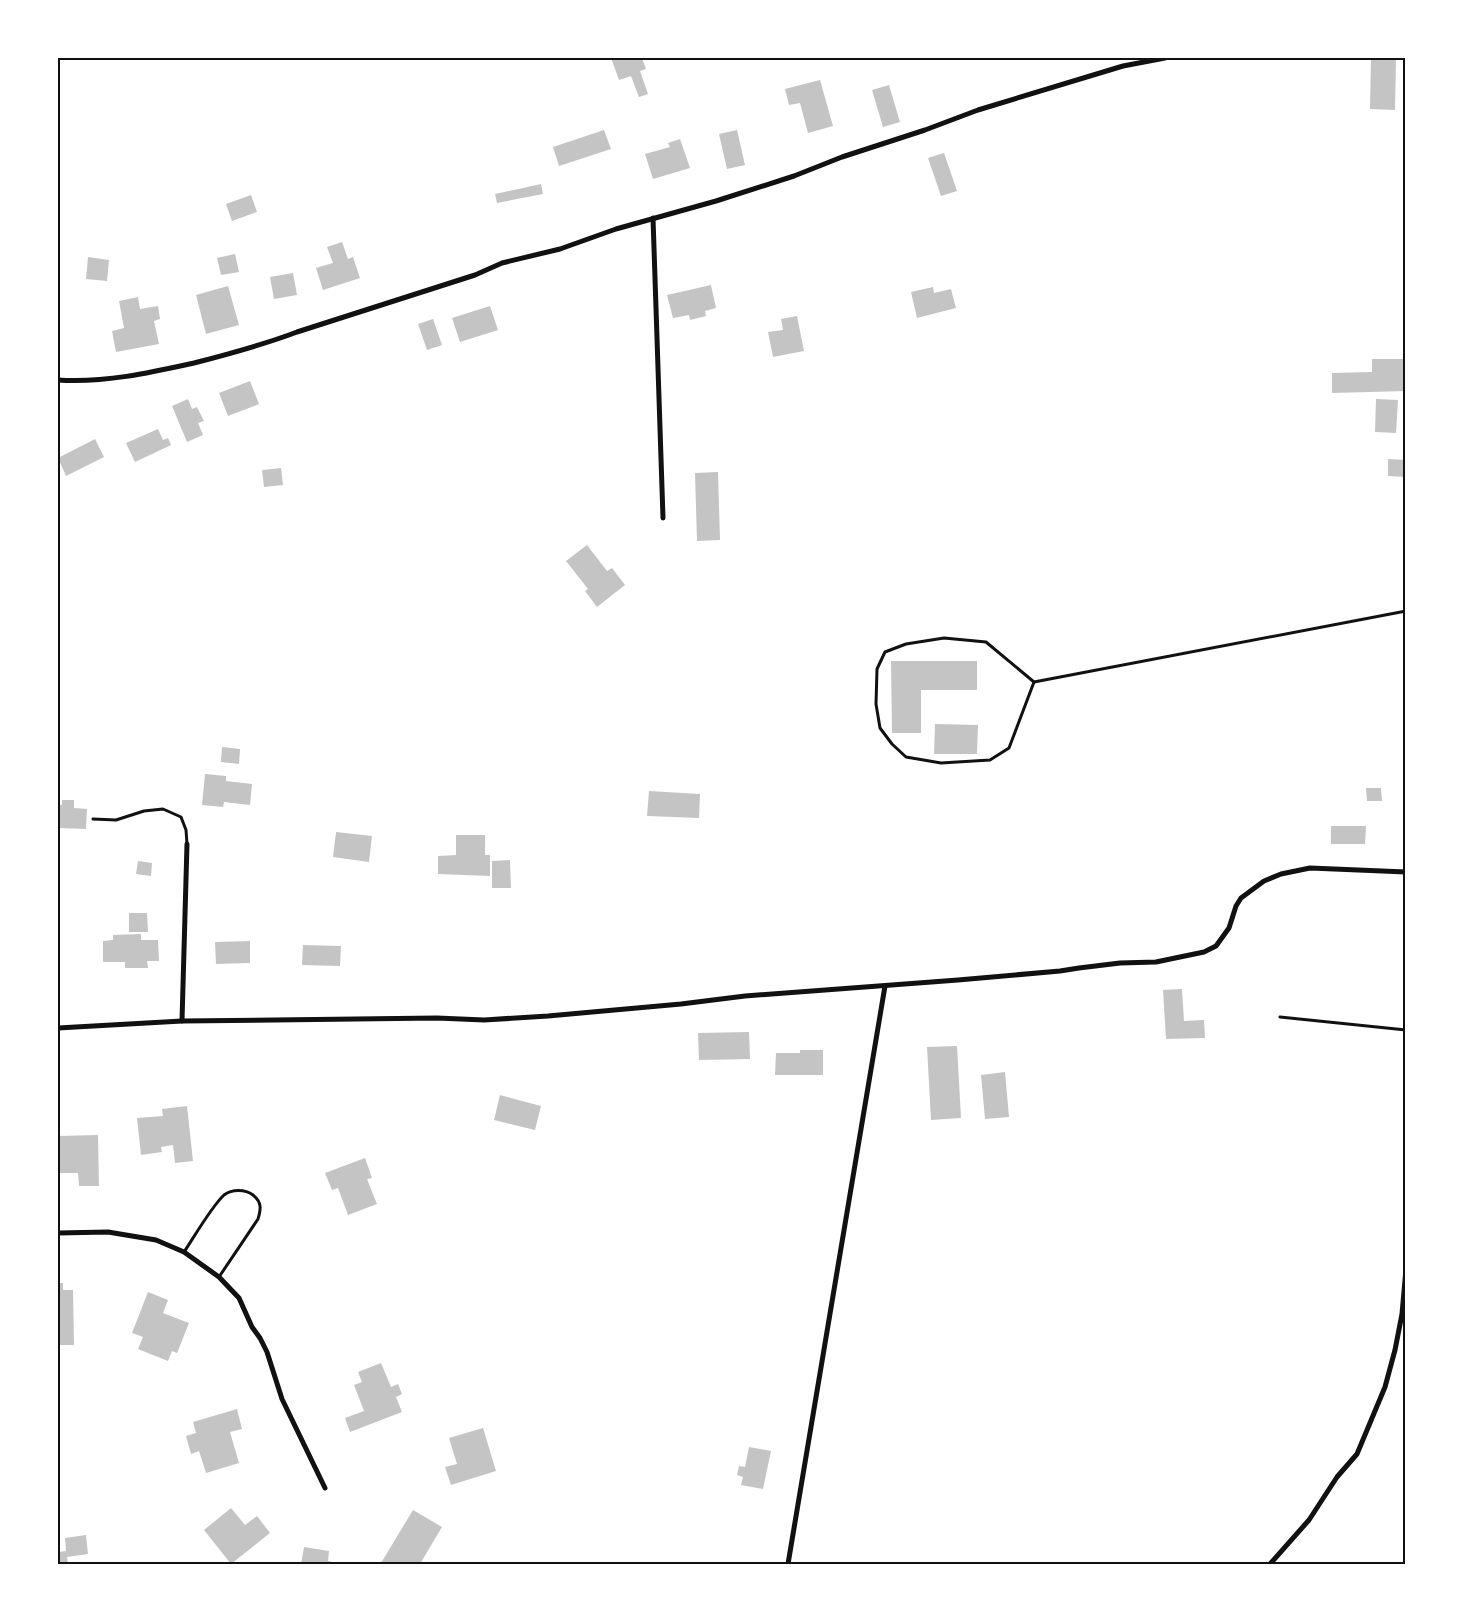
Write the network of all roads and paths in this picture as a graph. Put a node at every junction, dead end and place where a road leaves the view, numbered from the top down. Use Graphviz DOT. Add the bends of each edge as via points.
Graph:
graph roads {
  1 [pos="1165,58"];
  2 [pos="653,218"];
  3 [pos="58,380"];
  4 [pos="663,518"];
  5 [pos="1406,611"];
  6 [pos="1034,682"];
  7 [pos="93,819"];
  8 [pos="188,844"];
  9 [pos="1406,872"];
  10 [pos="885,986"];
  11 [pos="1280,1017"];
  12 [pos="182,1022"];
  13 [pos="58,1028"];
  14 [pos="1406,1030"];
  15 [pos="58,1233"];
  16 [pos="184,1252"];
  17 [pos="1406,1270"];
  18 [pos="219,1277"];
  19 [pos="325,1488"];
  20 [pos="788,1564"];
  21 [pos="1270,1564"];
  1 -- 2 [label="street" via="1123,66 978,110 794,176"];
  2 -- 3 [label="street" via="545,253 502,263 476,275 210,359 123,378"];
  2 -- 4 [label="street"];
  5 -- 6 [label="lane"];
  6 -- 6 [label="lane" via="986,642 944,638 906,644 886,652 877,668 876,704 880,728 906,758 941,763 990,760 1010,748"];
  7 -- 8 [label="lane" via="116,820 163,809 180,817"];
  8 -- 12 [label="street"];
  9 -- 10 [label="street" via="1310,868 1281,874 1264,881 1241,898 1223,938 1204,952 1156,962"];
  10 -- 12 [label="street" via="484,1020"];
  10 -- 20 [label="street"];
  11 -- 14 [label="lane"];
  12 -- 13 [label="street"];
  15 -- 16 [label="street" via="108,1232 139,1236"];
  16 -- 18 [label="street"];
  16 -- 18 [label="lane" via="225,1194 240,1190 255,1196 261,1209 258,1219"];
  17 -- 21 [label="street" via="1395,1350 1385,1387 1357,1454 1309,1520"];
  18 -- 19 [label="street" via="238,1298 260,1338 282,1399"];
}
